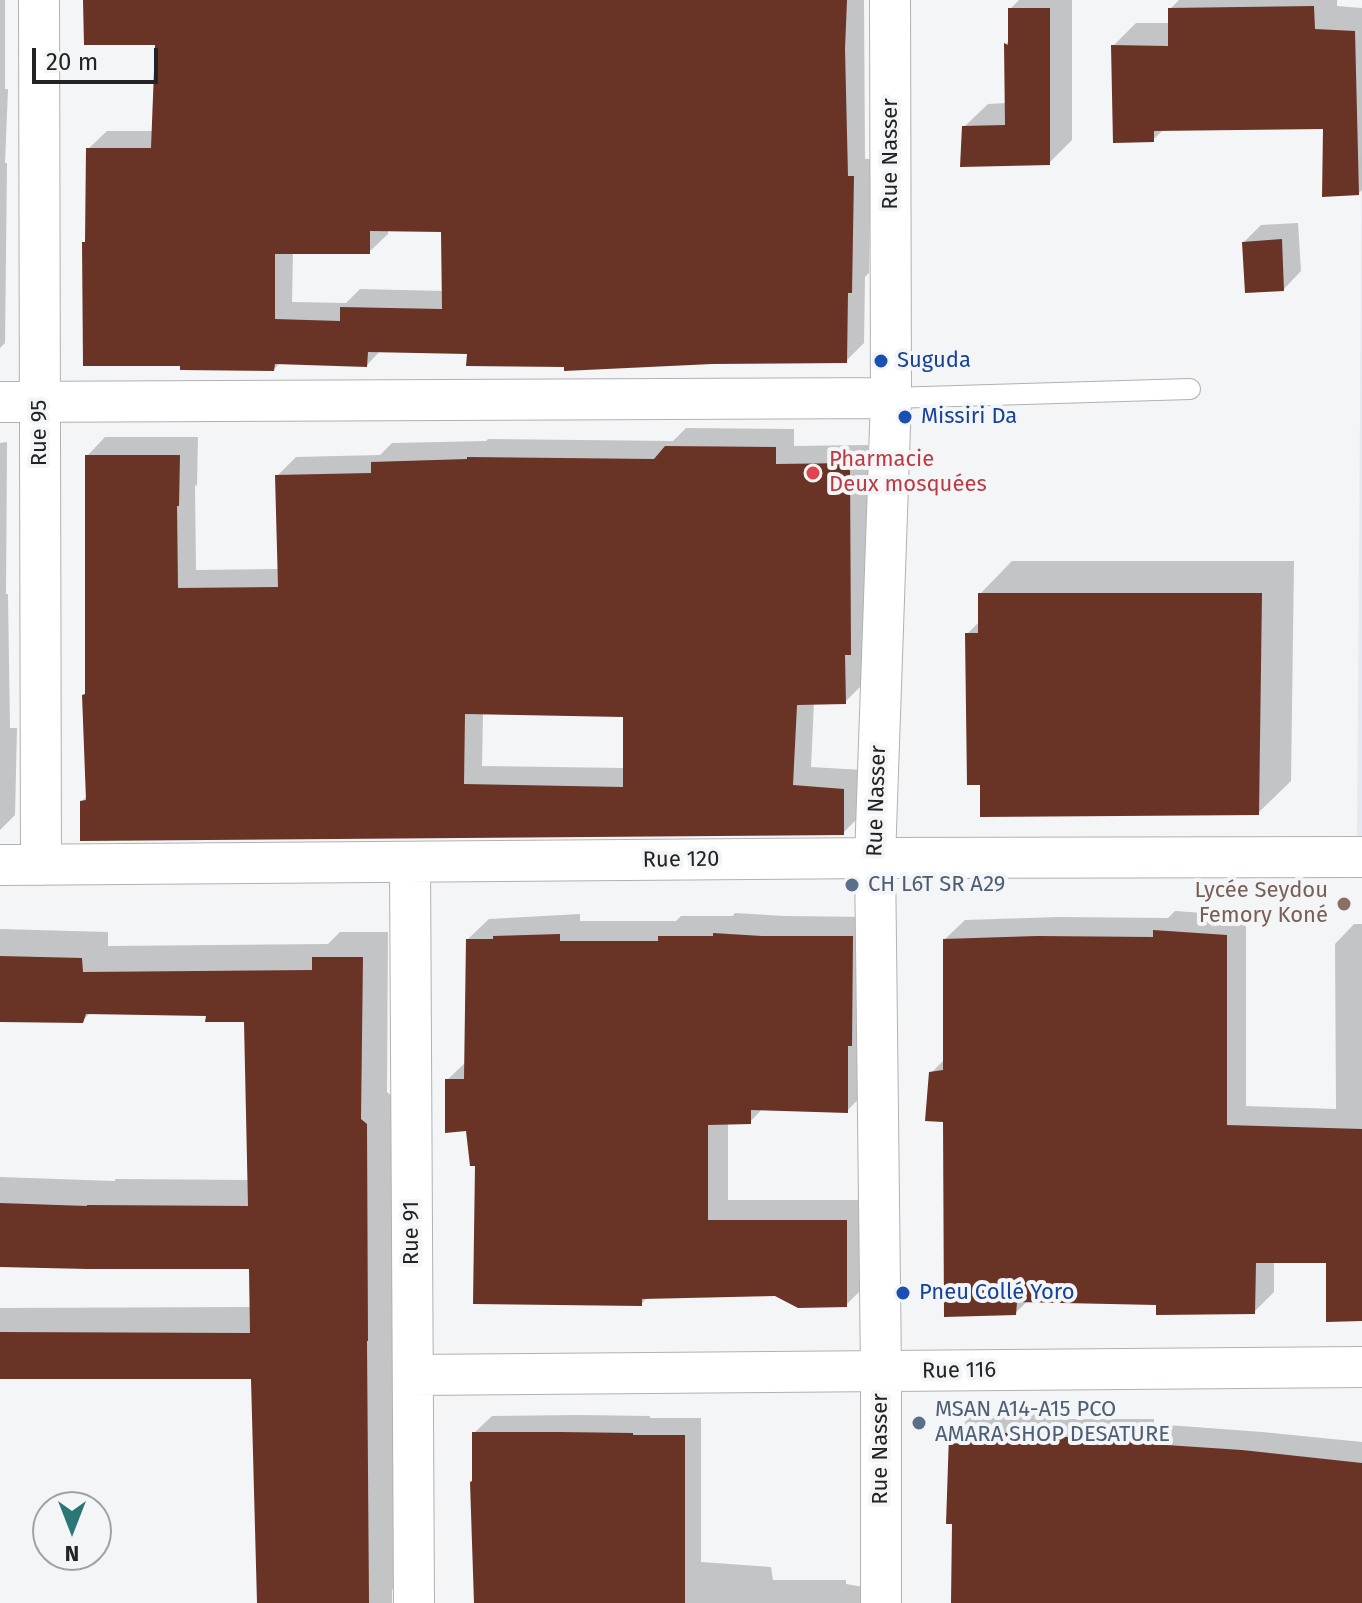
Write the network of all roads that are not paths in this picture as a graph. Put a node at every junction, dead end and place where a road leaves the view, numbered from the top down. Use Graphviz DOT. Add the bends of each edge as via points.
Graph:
graph roads {
  1 [pos="39,0"];
  2 [pos="890,0"];
  3 [pos="1190,389"];
  4 [pos="891,398"];
  5 [pos="0,402"];
  6 [pos="40,402"];
  7 [pos="1362,857"];
  8 [pos="875,858"];
  9 [pos="410,863"];
  10 [pos="0,865"];
  11 [pos="41,865"];
  12 [pos="1362,1367"];
  13 [pos="881,1372"];
  14 [pos="413,1375"];
  15 [pos="414,1603"];
  16 [pos="881,1603"];
  1 -- 6 [label="street, Rue 95"];
  2 -- 4 [label="street, Rue Nasser"];
  3 -- 4 [label="lane"];
  4 -- 6 [label="street"];
  4 -- 8 [label="street, Rue Nasser"];
  5 -- 6 [label="street"];
  6 -- 11 [label="street, Rue 95"];
  7 -- 8 [label="street, Rue 120"];
  8 -- 9 [label="street, Rue 120"];
  8 -- 13 [label="street, Rue Nasser"];
  9 -- 11 [label="street, Rue 120"];
  9 -- 14 [label="street, Rue 91"];
  10 -- 11 [label="street, Rue 120"];
  12 -- 13 [label="street, Rue 116"];
  13 -- 14 [label="street, Rue 116"];
  13 -- 16 [label="street, Rue Nasser"];
  14 -- 15 [label="street, Rue 91"];
}
